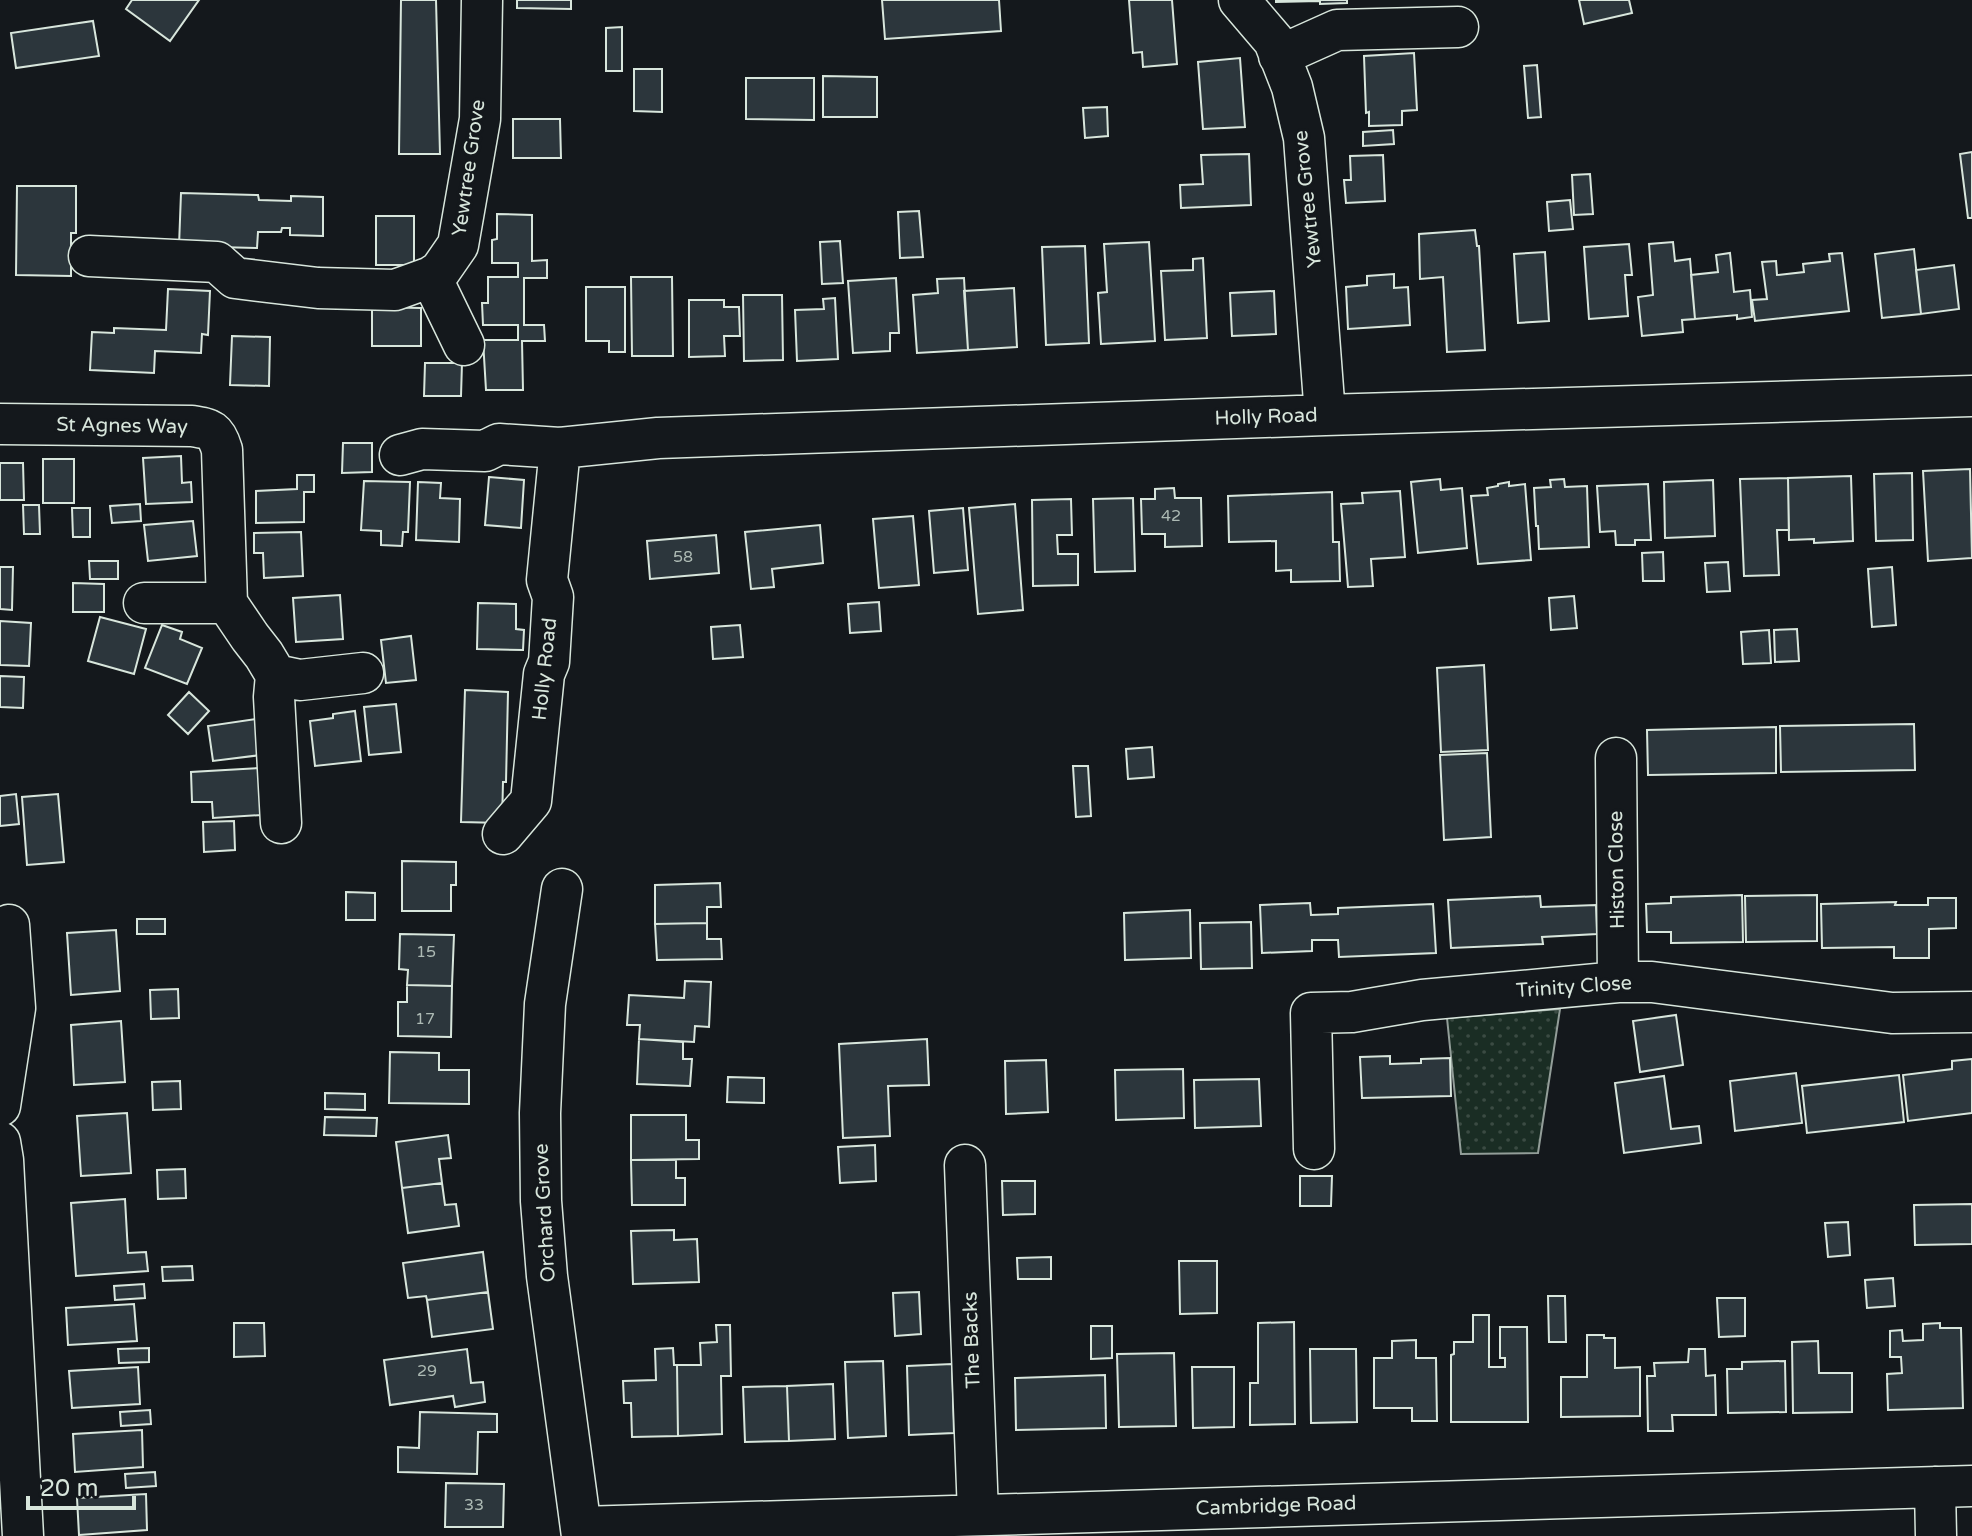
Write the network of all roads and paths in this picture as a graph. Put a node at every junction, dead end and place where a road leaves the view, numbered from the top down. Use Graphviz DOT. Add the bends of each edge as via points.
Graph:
graph roads {
  1 [pos="482,0"];
  2 [pos="1239,0"];
  3 [pos="1458,27"];
  4 [pos="1279,56"];
  5 [pos="89,256"];
  6 [pos="431,277"];
  7 [pos="464,345"];
  8 [pos="1972,396"];
  9 [pos="1325,415"];
  10 [pos="0,424"];
  11 [pos="560,448"];
  12 [pos="400,455"];
  13 [pos="144,603"];
  14 [pos="227,603"];
  15 [pos="363,673"];
  16 [pos="276,675"];
  17 [pos="1616,758"];
  18 [pos="281,823"];
  19 [pos="503,834"];
  20 [pos="562,889"];
  21 [pos="9,925"];
  22 [pos="1618,982"];
  23 [pos="1972,1012"];
  24 [pos="0,1106"];
  25 [pos="0,1142"];
  26 [pos="1314,1149"];
  27 [pos="965,1165"];
  28 [pos="1954,1487"];
  29 [pos="978,1514"];
  30 [pos="885,1527"];
  31 [pos="581,1531"];
  32 [pos="23,1536"];
  33 [pos="1936,1536"];
  1 -- 6 [label="street, Yewtree Grove" via="480,119 458,245"];
  2 -- 4 [label="street, Yewtree Grove" via="1274,41"];
  3 -- 4 [label="street" via="1337,30"];
  4 -- 9 [label="street, Yewtree Grove" via="1304,138"];
  5 -- 6 [label="street" via="217,262 235,278 318,288 395,290"];
  6 -- 7 [label="street"];
  8 -- 9 [label="street, Holly Road"];
  9 -- 11 [label="street, Holly Road" via="658,438"];
  10 -- 14 [label="street, St Agnes Way" via="209,429 222,450"];
  11 -- 12 [label="street, Holly Road" via="499,444 485,451 422,449"];
  11 -- 19 [label="street, Holly Road" via="547,580 553,597 549,662 531,801"];
  13 -- 14 [label="street"];
  14 -- 16 [label="street"];
  15 -- 16 [label="street" via="300,680"];
  16 -- 18 [label="street"];
  17 -- 22 [label="street, Histon Close"];
  20 -- 31 [label="street, Orchard Grove" via="545,1004 541,1201"];
  21 -- 24 [label="street" via="15,1008"];
  22 -- 23 [label="street, Trinity Close" via="1892,1013"];
  22 -- 26 [label="street, Trinity Close" via="1311,1013"];
  25 -- 32 [label="street"];
  27 -- 29 [label="street, The Backs"];
  28 -- 29 [label="street, Cambridge Road"];
  28 -- 33 [label="street"];
  29 -- 30 [label="street, Cambridge Road"];
  30 -- 31 [label="street, Cambridge Road"];
}
